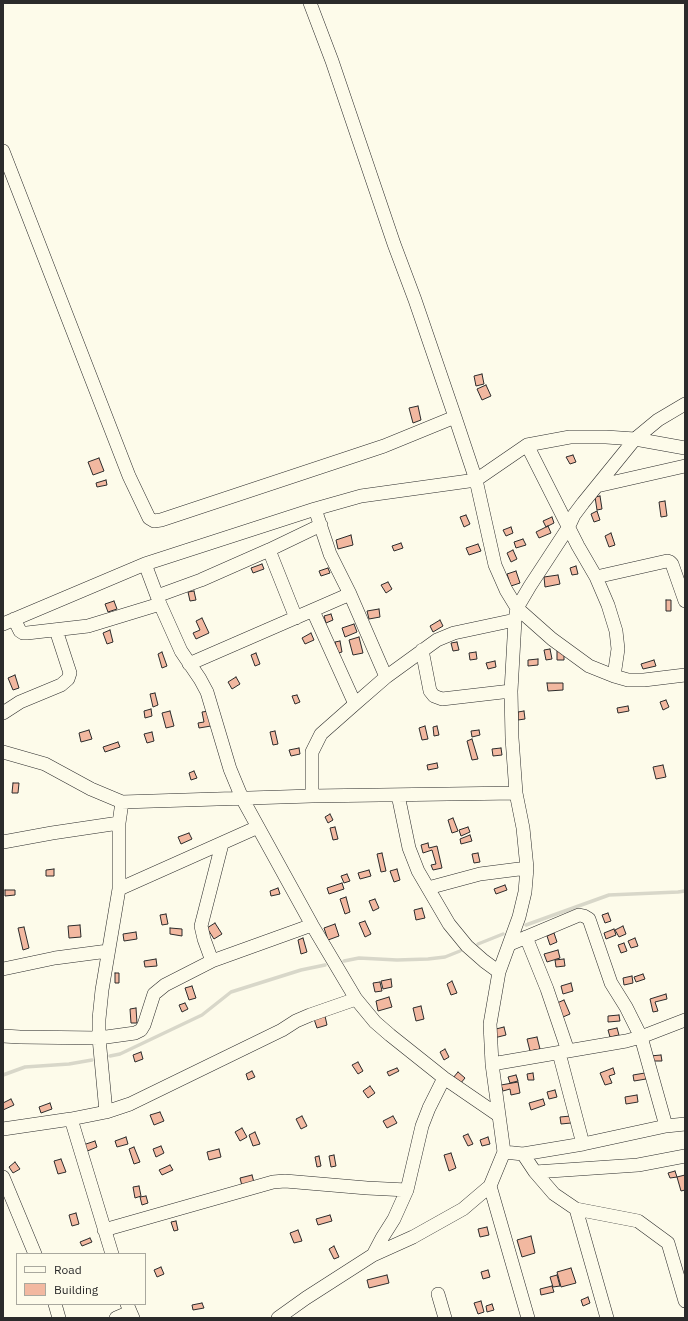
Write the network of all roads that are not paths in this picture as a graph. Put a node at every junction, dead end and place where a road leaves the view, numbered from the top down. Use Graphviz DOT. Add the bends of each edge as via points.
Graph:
graph roads {
  1 [pos="310,3"];
  2 [pos="3,151"];
  3 [pos="685,404"];
  4 [pos="455,417"];
  5 [pos="635,439"];
  6 [pos="527,445"];
  7 [pos="685,448"];
  8 [pos="685,466"];
  9 [pos="476,480"];
  10 [pos="597,486"];
  11 [pos="315,509"];
  12 [pos="320,525"];
  13 [pos="568,528"];
  14 [pos="269,550"];
  15 [pos="146,564"];
  16 [pos="596,577"];
  17 [pos="350,594"];
  18 [pos="159,600"];
  19 [pos="685,601"];
  20 [pos="313,610"];
  21 [pos="516,614"];
  22 [pos="296,618"];
  23 [pos="8,622"];
  24 [pos="56,630"];
  25 [pos="422,650"];
  26 [pos="189,664"];
  27 [pos="685,675"];
  28 [pos="614,676"];
  29 [pos="386,677"];
  30 [pos="511,691"];
  31 [pos="355,704"];
  32 [pos="3,713"];
  33 [pos="3,752"];
  34 [pos="516,793"];
  35 [pos="398,795"];
  36 [pos="312,796"];
  37 [pos="242,798"];
  38 [pos="122,802"];
  39 [pos="119,823"];
  40 [pos="258,827"];
  41 [pos="3,842"];
  42 [pos="222,844"];
  43 [pos="528,868"];
  44 [pos="428,888"];
  45 [pos="119,889"];
  46 [pos="312,925"];
  47 [pos="526,937"];
  48 [pos="510,944"];
  49 [pos="108,951"];
  50 [pos="212,962"];
  51 [pos="3,969"];
  52 [pos="499,972"];
  53 [pos="356,999"];
  54 [pos="685,1020"];
  55 [pos="3,1036"];
  56 [pos="641,1037"];
  57 [pos="99,1038"];
  58 [pos="563,1052"];
  59 [pos="492,1064"];
  60 [pos="444,1078"];
  61 [pos="106,1112"];
  62 [pos="498,1115"];
  63 [pos="71,1119"];
  64 [pos="685,1124"];
  65 [pos="666,1126"];
  66 [pos="3,1129"];
  67 [pos="583,1144"];
  68 [pos="504,1152"];
  69 [pos="523,1154"];
  70 [pos="685,1156"];
  71 [pos="535,1172"];
  72 [pos="3,1177"];
  73 [pos="490,1186"];
  74 [pos="407,1190"];
  75 [pos="576,1209"];
  76 [pos="104,1230"];
  77 [pos="35,1253"];
  78 [pos="112,1253"];
  79 [pos="372,1255"];
  80 [pos="438,1294"];
  81 [pos="685,1301"];
  82 [pos="54,1305"];
  83 [pos="130,1311"];
  84 [pos="59,1318"];
  85 [pos="116,1318"];
  86 [pos="279,1318"];
  87 [pos="444,1318"];
  88 [pos="528,1318"];
  89 [pos="607,1318"];
  1 -- 4 [label="street"];
  2 -- 4 [label="street" via="129,476 149,518 154,521 384,446"];
  3 -- 5 [label="street" via="658,420"];
  4 -- 9 [label="street"];
  5 -- 6 [label="street" via="570,437"];
  5 -- 7 [label="street"];
  5 -- 10 [label="street"];
  6 -- 9 [label="street"];
  6 -- 13 [label="street"];
  8 -- 10 [label="street"];
  9 -- 11 [label="street" via="361,496"];
  9 -- 21 [label="street" via="496,565"];
  10 -- 13 [label="street" via="574,515"];
  11 -- 12 [label="street"];
  11 -- 15 [label="street"];
  12 -- 14 [label="street"];
  12 -- 17 [label="street" via="330,554"];
  13 -- 16 [label="street"];
  13 -- 21 [label="street" via="530,586"];
  14 -- 18 [label="street"];
  14 -- 22 [label="street"];
  15 -- 18 [label="street"];
  15 -- 23 [label="street"];
  16 -- 19 [label="street" via="667,560 672,564"];
  16 -- 28 [label="street" via="616,631 618,649"];
  17 -- 20 [label="street"];
  17 -- 29 [label="street"];
  18 -- 24 [label="street" via="88,626"];
  18 -- 26 [label="street" via="181,652"];
  20 -- 22 [label="street"];
  20 -- 31 [label="street"];
  21 -- 25 [label="street" via="454,633"];
  21 -- 28 [label="street" via="589,666"];
  21 -- 30 [label="street"];
  22 -- 26 [label="street"];
  23 -- 24 [label="street" via="23,633"];
  24 -- 32 [label="street" via="70,673 68,679 61,685 20,702"];
  25 -- 29 [label="street"];
  25 -- 30 [label="street" via="430,691 434,696 442,699"];
  26 -- 37 [label="street" via="206,692 228,763"];
  27 -- 28 [label="street" via="644,680 628,680"];
  29 -- 31 [label="street"];
  30 -- 34 [label="street"];
  31 -- 36 [label="street" via="321,734 312,752"];
  33 -- 38 [label="street" via="45,764 91,789"];
  34 -- 35 [label="street"];
  34 -- 43 [label="street"];
  35 -- 36 [label="street"];
  35 -- 44 [label="street" via="409,848"];
  36 -- 37 [label="street"];
  37 -- 38 [label="street"];
  37 -- 40 [label="street"];
  38 -- 39 [label="street"];
  39 -- 41 [label="street"];
  39 -- 45 [label="street"];
  40 -- 42 [label="street"];
  40 -- 46 [label="street"];
  42 -- 45 [label="street"];
  42 -- 50 [label="street" via="201,926"];
  43 -- 44 [label="street" via="480,874"];
  43 -- 48 [label="street" via="525,892"];
  44 -- 52 [label="street" via="449,924 467,946"];
  45 -- 49 [label="street"];
  46 -- 50 [label="street"];
  46 -- 53 [label="street"];
  47 -- 48 [label="street"];
  47 -- 56 [label="street" via="579,915 589,919 611,983"];
  47 -- 58 [label="street" via="547,989"];
  48 -- 52 [label="street"];
  49 -- 51 [label="street" via="55,958"];
  49 -- 57 [label="street"];
  50 -- 57 [label="street" via="158,989 141,1030"];
  52 -- 59 [label="street" via="490,1024"];
  53 -- 60 [label="street" via="375,1022"];
  53 -- 61 [label="street" via="296,1021 193,1074 130,1104"];
  54 -- 56 [label="street"];
  55 -- 57 [label="street"];
  56 -- 58 [label="street"];
  56 -- 65 [label="street"];
  57 -- 61 [label="street"];
  58 -- 59 [label="street"];
  58 -- 67 [label="street"];
  59 -- 62 [label="street"];
  60 -- 62 [label="street"];
  60 -- 74 [label="street" via="422,1126"];
  61 -- 63 [label="street"];
  62 -- 68 [label="street"];
  63 -- 66 [label="street"];
  63 -- 76 [label="street"];
  64 -- 65 [label="street"];
  65 -- 67 [label="street"];
  67 -- 69 [label="street"];
  68 -- 69 [label="street"];
  68 -- 73 [label="street"];
  69 -- 71 [label="street"];
  70 -- 71 [label="street" via="638,1165"];
  71 -- 75 [label="street" via="554,1194"];
  72 -- 77 [label="street"];
  73 -- 79 [label="street" via="463,1210 413,1237"];
  73 -- 88 [label="street"];
  74 -- 76 [label="street" via="273,1182"];
  74 -- 79 [label="street"];
  75 -- 81 [label="street" via="638,1221 668,1243"];
  75 -- 89 [label="street"];
  76 -- 78 [label="street"];
  79 -- 86 [label="street"];
  80 -- 87 [label="street"];
  82 -- 84 [label="street"];
  83 -- 85 [label="street"];
}
